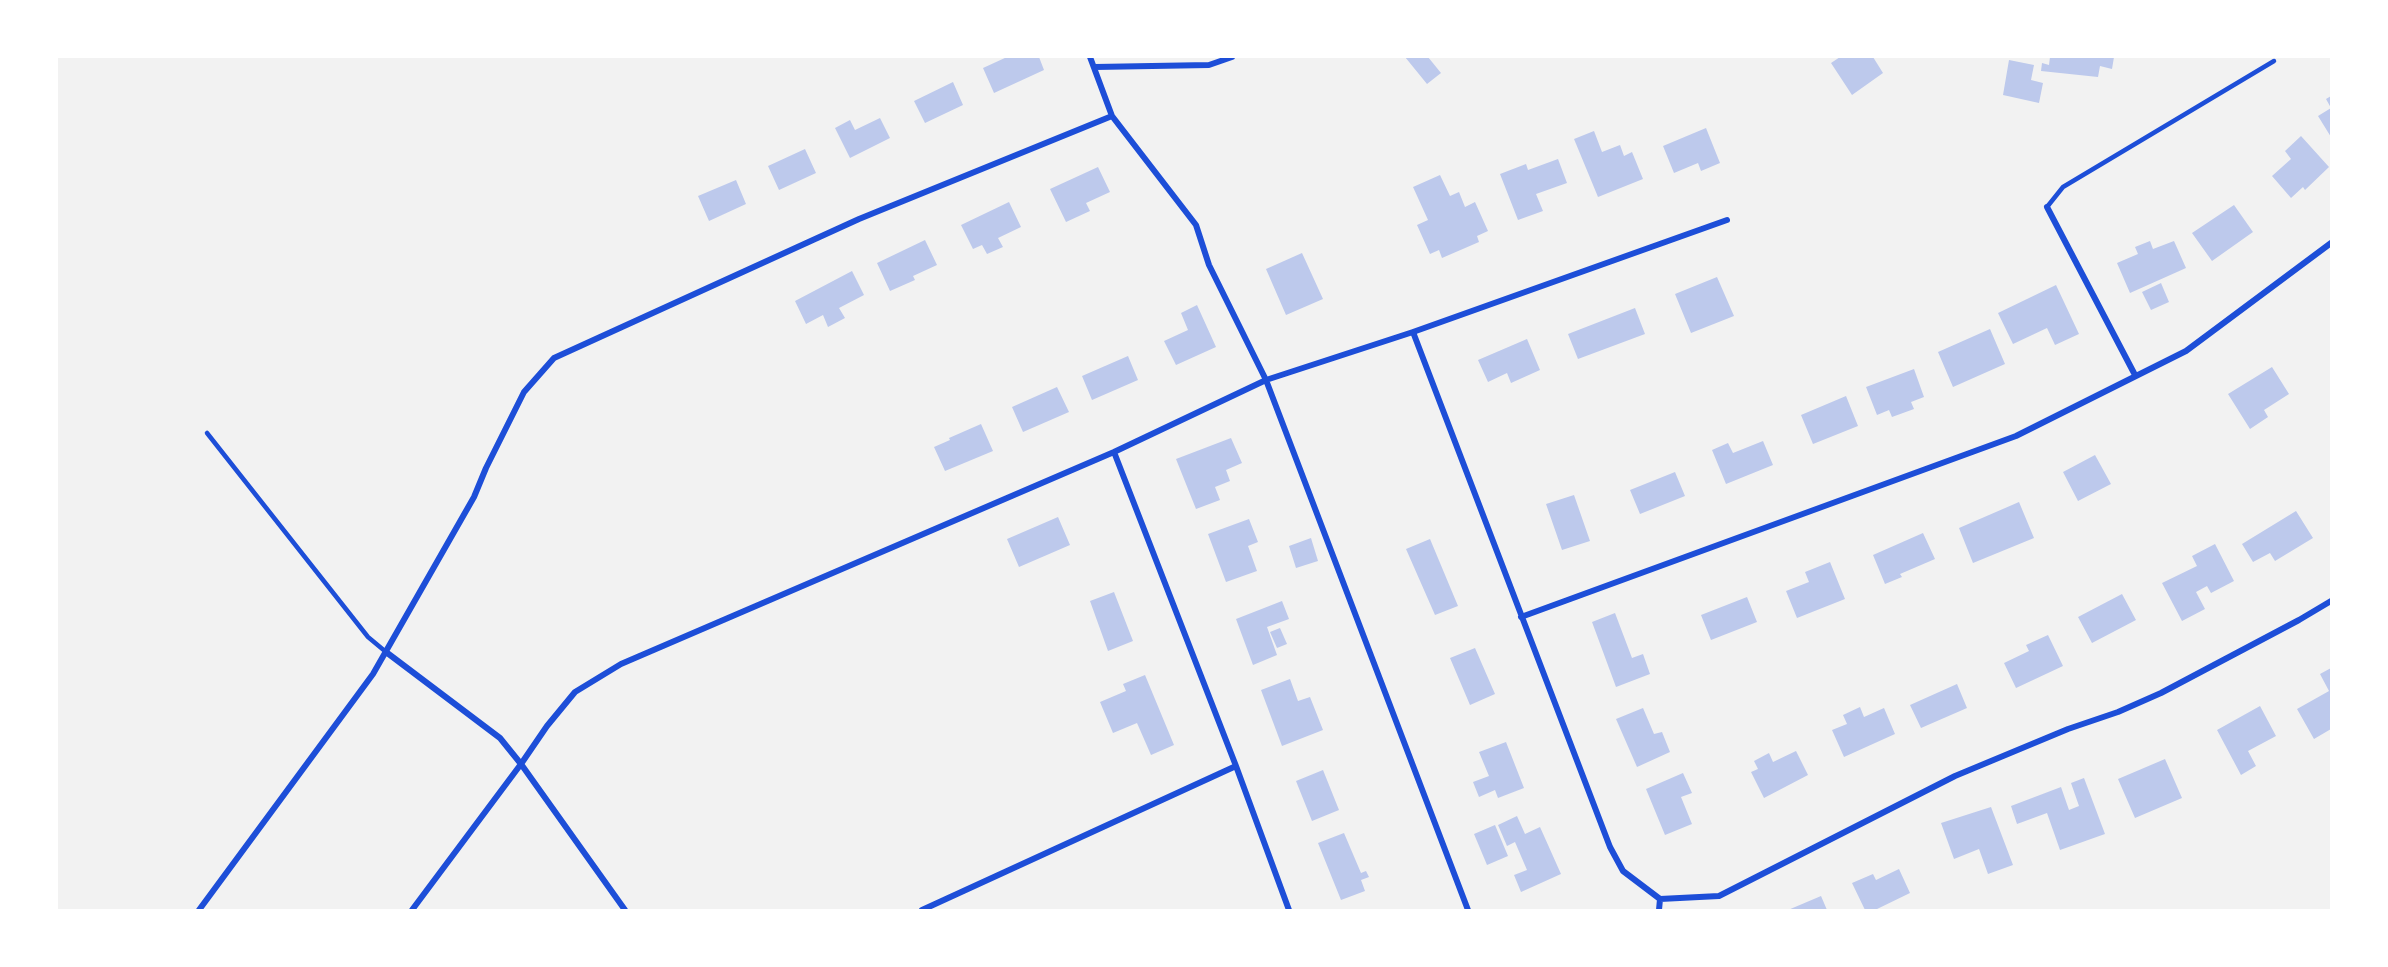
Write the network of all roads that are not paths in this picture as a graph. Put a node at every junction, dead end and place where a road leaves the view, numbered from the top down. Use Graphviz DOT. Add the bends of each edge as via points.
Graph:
graph roads {
  1 [pos="1090,57"];
  2 [pos="1232,57"];
  3 [pos="2274,61"];
  4 [pos="1095,67"];
  5 [pos="1112,116"];
  6 [pos="2047,207"];
  7 [pos="1727,220"];
  8 [pos="2331,243"];
  9 [pos="1413,332"];
  10 [pos="2135,375"];
  11 [pos="1266,380"];
  12 [pos="207,433"];
  13 [pos="1114,452"];
  14 [pos="2331,601"];
  15 [pos="1521,617"];
  16 [pos="386,652"];
  17 [pos="521,764"];
  18 [pos="1236,766"];
  19 [pos="1660,899"];
  20 [pos="199,910"];
  21 [pos="412,910"];
  22 [pos="625,910"];
  23 [pos="921,910"];
  24 [pos="1289,910"];
  25 [pos="1468,910"];
  26 [pos="1659,910"];
  1 -- 4 [label="street"];
  2 -- 4 [label="street" via="1209,65"];
  3 -- 6 [label="lane" via="2063,187"];
  4 -- 5 [label="street"];
  5 -- 11 [label="street" via="1196,225 1209,265"];
  5 -- 16 [label="street" via="859,219 554,358 524,392 474,497"];
  6 -- 10 [label="street"];
  7 -- 9 [label="street"];
  8 -- 10 [label="street" via="2186,351"];
  9 -- 11 [label="street"];
  9 -- 15 [label="street"];
  10 -- 15 [label="street" via="2016,436"];
  11 -- 13 [label="street"];
  11 -- 25 [label="street"];
  12 -- 16 [label="lane" via="368,637"];
  13 -- 17 [label="street" via="621,664 575,692"];
  13 -- 18 [label="street"];
  14 -- 19 [label="street" via="2161,693 1955,776 1719,896"];
  15 -- 19 [label="street" via="1610,847 1623,871"];
  16 -- 17 [label="street" via="500,738"];
  16 -- 20 [label="street"];
  17 -- 21 [label="street"];
  17 -- 22 [label="street"];
  18 -- 23 [label="street"];
  18 -- 24 [label="street"];
  19 -- 26 [label="street"];
}
